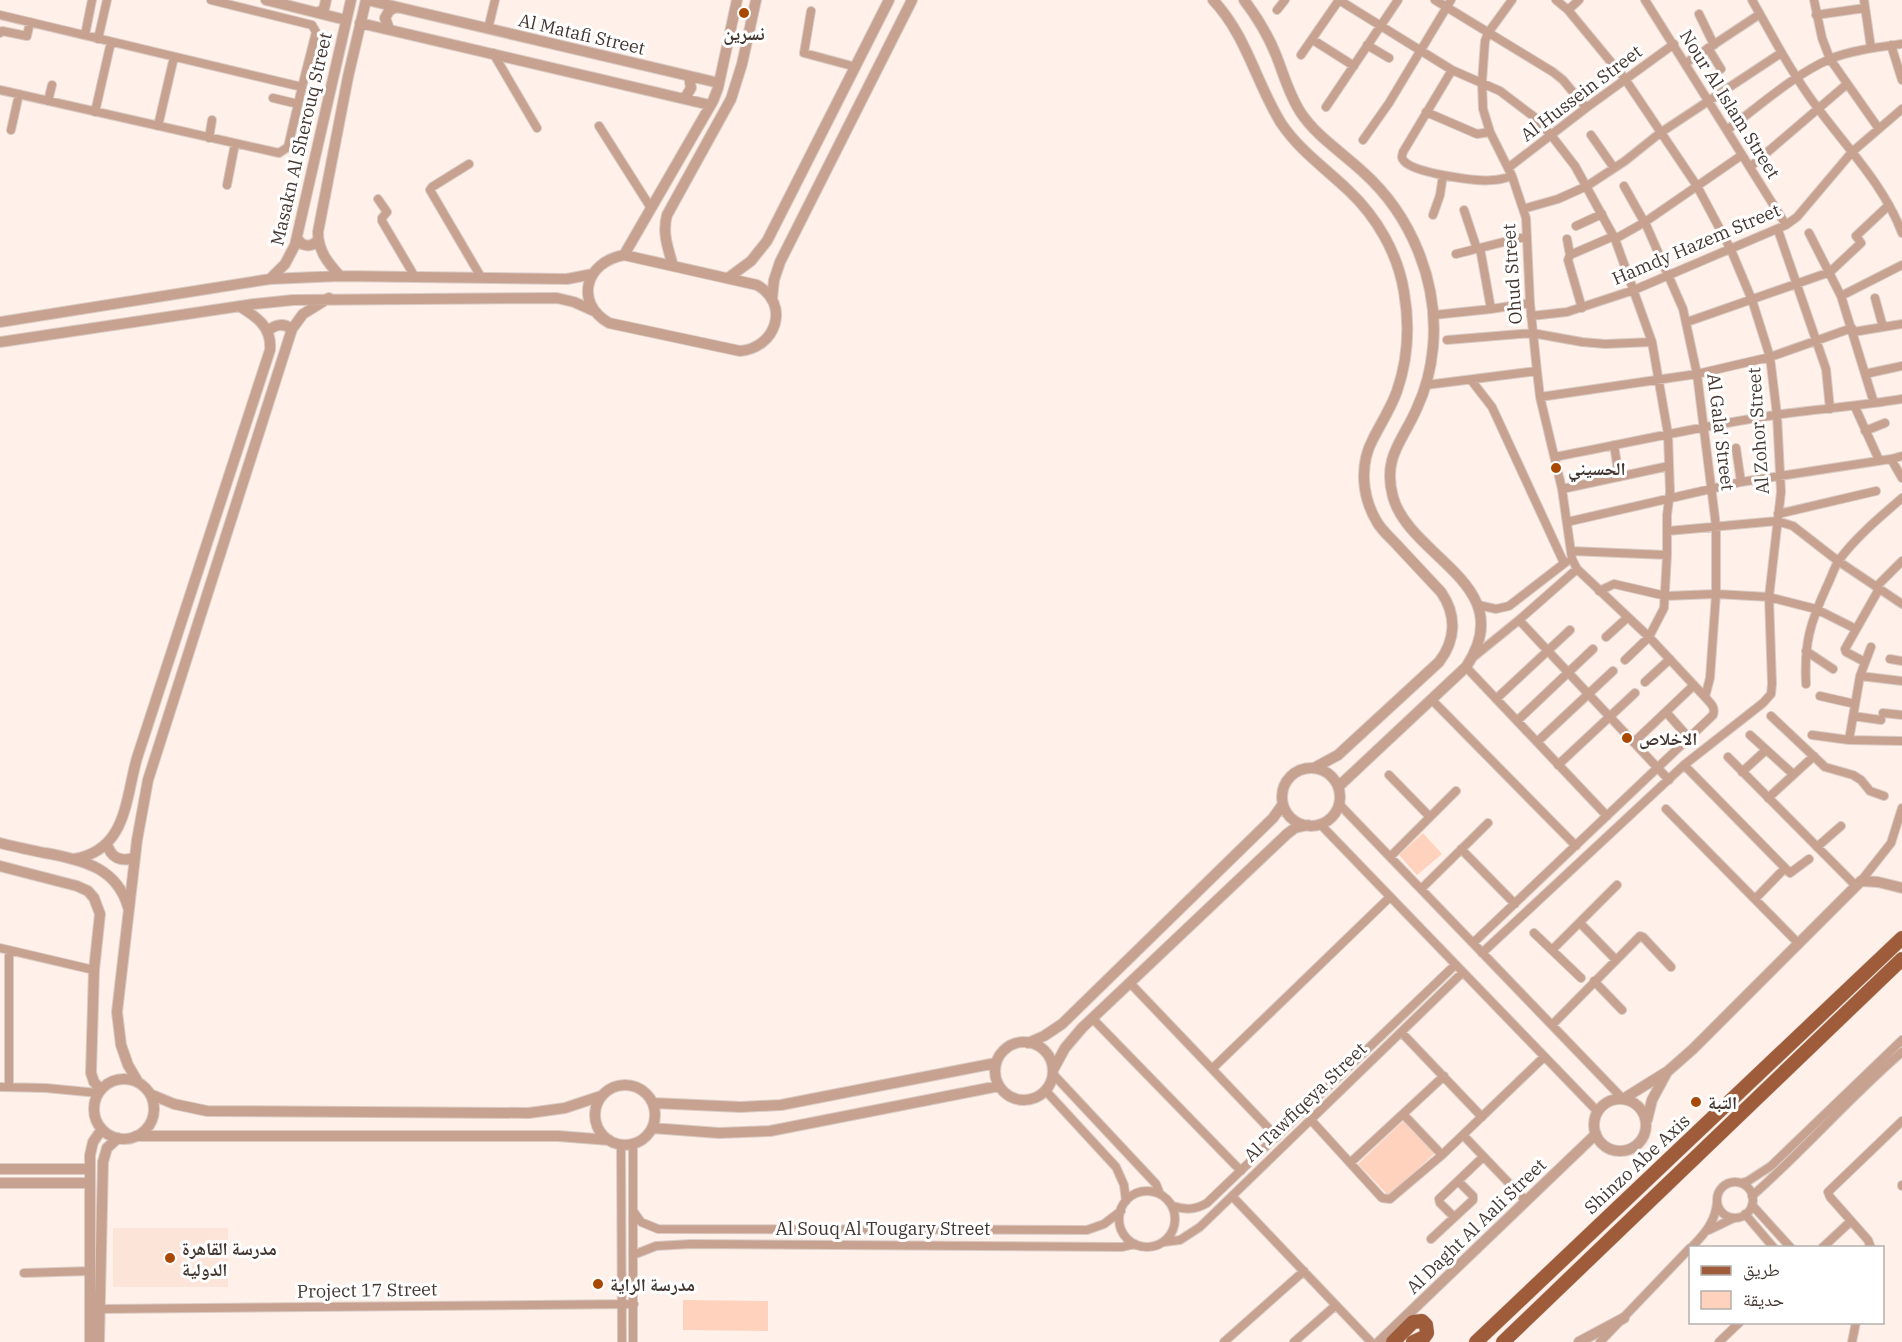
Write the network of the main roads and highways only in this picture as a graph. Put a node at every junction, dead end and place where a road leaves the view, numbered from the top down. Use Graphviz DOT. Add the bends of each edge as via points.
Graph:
graph roads {
  1 [pos="1902,938"];
  2 [pos="1902,959"];
  3 [pos="1393,1342"];
  4 [pos="1413,1342"];
  5 [pos="1476,1342"];
  6 [pos="1503,1342"];
  1 -- 5 [label="main road, Shinzo Abe Axis"];
  2 -- 6 [label="main road, Shinzo Abe Axis"];
  3 -- 4 [label="main road" via="1413,1322 1422,1321 1427,1333"];
}
